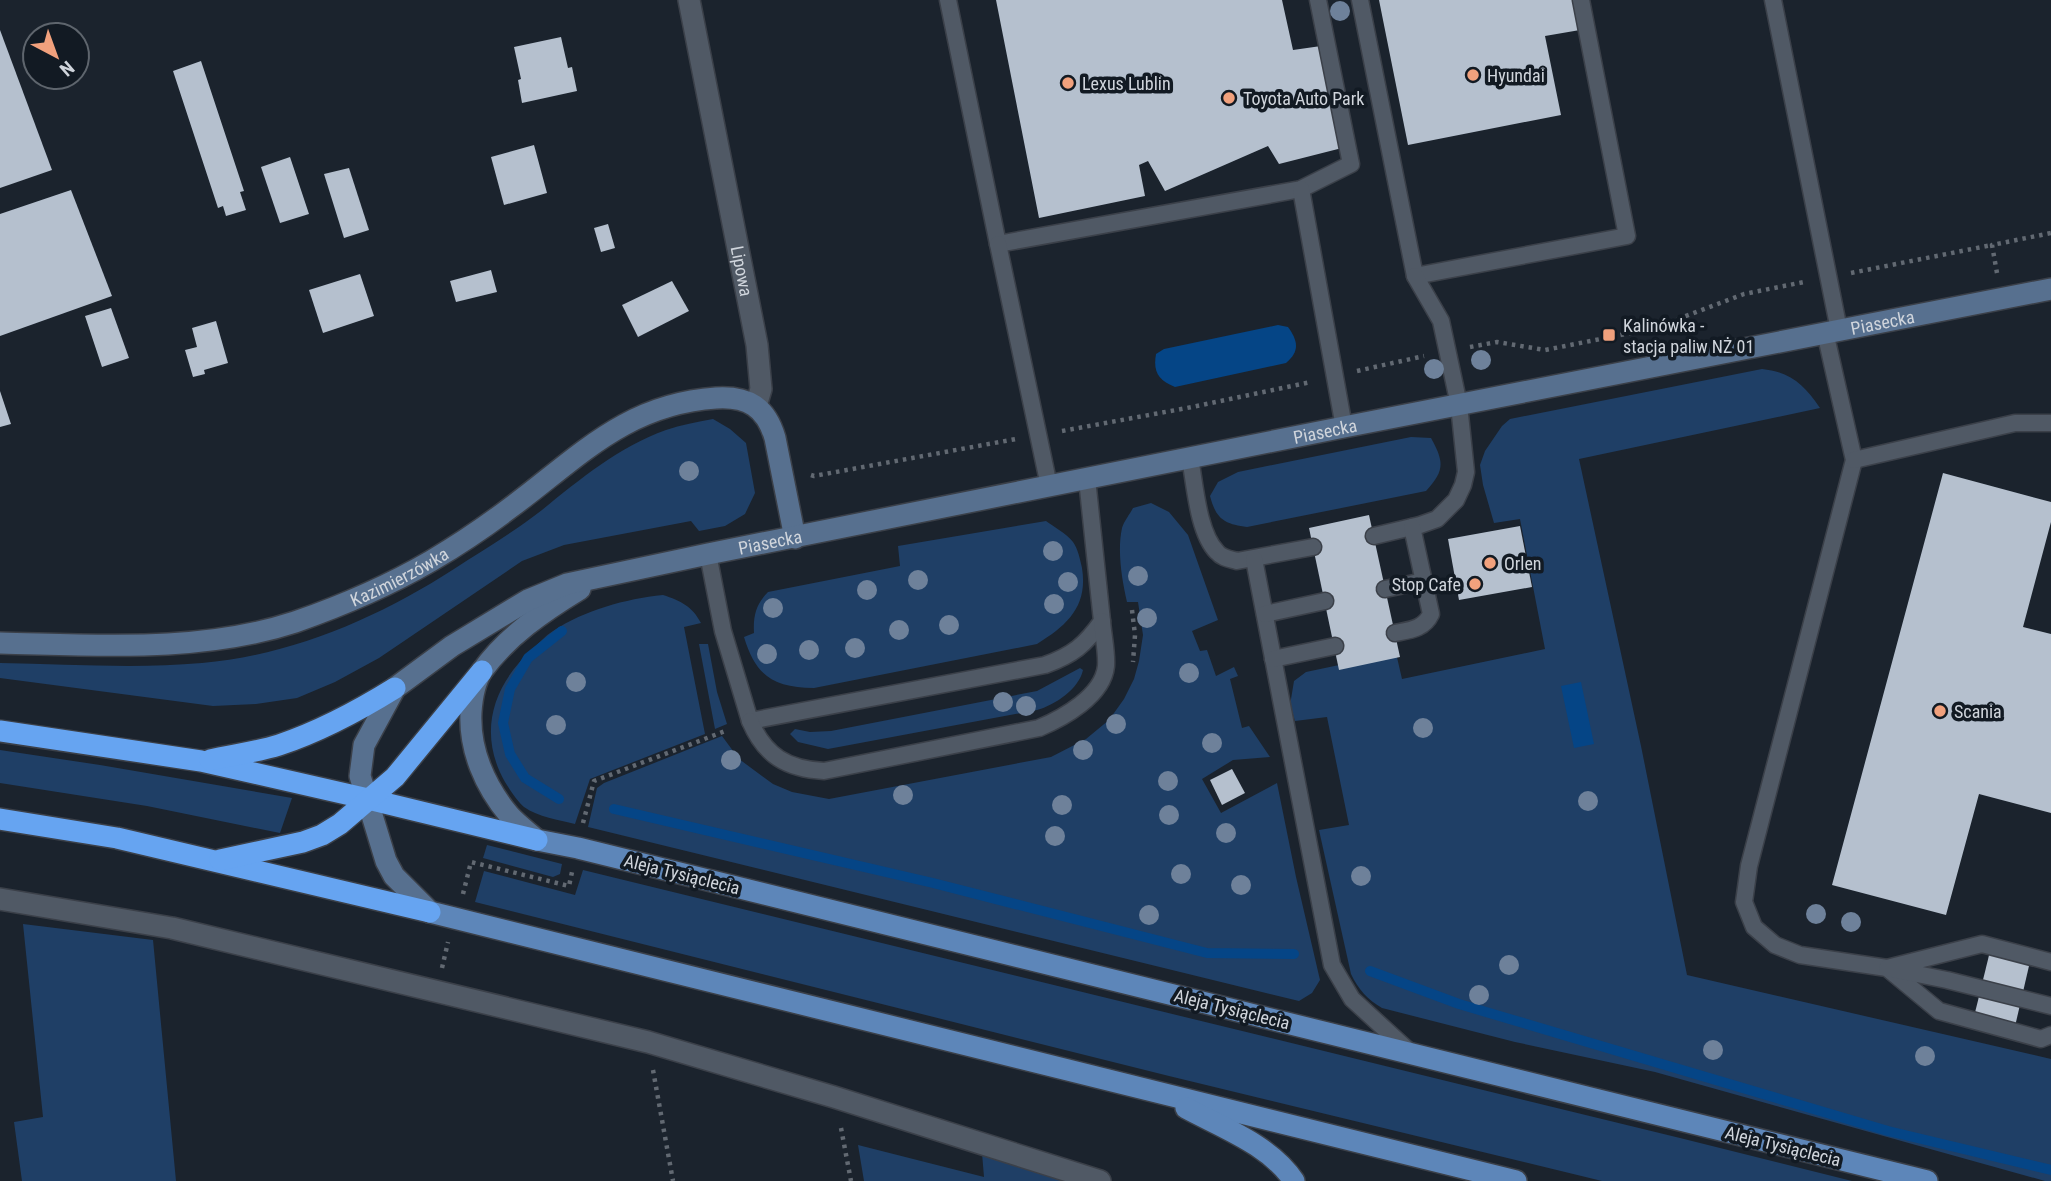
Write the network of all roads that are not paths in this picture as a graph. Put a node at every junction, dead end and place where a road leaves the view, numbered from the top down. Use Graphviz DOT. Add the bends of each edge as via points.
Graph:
graph roads {
  1 [pos="690,0"];
  2 [pos="948,0"];
  3 [pos="1318,0"];
  4 [pos="1360,0"];
  5 [pos="1581,0"];
  6 [pos="1773,0"];
  7 [pos="1301,189"];
  8 [pos="998,244"];
  9 [pos="1415,276"];
  10 [pos="2051,289"];
  11 [pos="1832,331"];
  12 [pos="1460,405"];
  13 [pos="756,407"];
  14 [pos="2051,423"];
  15 [pos="1345,427"];
  16 [pos="1190,458"];
  17 [pos="1854,460"];
  18 [pos="1087,479"];
  19 [pos="1049,486"];
  20 [pos="1412,527"];
  21 [pos="1374,536"];
  22 [pos="795,538"];
  23 [pos="1313,547"];
  24 [pos="708,554"];
  25 [pos="1254,559"];
  26 [pos="600,577"];
  27 [pos="1424,581"];
  28 [pos="1385,589"];
  29 [pos="1325,601"];
  30 [pos="1265,614"];
  31 [pos="1102,621"];
  32 [pos="1395,634"];
  33 [pos="0,643"];
  34 [pos="1335,646"];
  35 [pos="1273,659"];
  36 [pos="482,671"];
  37 [pos="395,688"];
  38 [pos="750,721"];
  39 [pos="0,731"];
  40 [pos="201,761"];
  41 [pos="368,799"];
  42 [pos="0,818"];
  43 [pos="537,840"];
  44 [pos="214,861"];
  45 [pos="0,898"];
  46 [pos="430,912"];
  47 [pos="2051,962"];
  48 [pos="1887,968"];
  49 [pos="2051,1006"];
  50 [pos="2051,1035"];
  51 [pos="1413,1054"];
  52 [pos="1156,1092"];
  53 [pos="1100,1181"];
  54 [pos="1294,1181"];
  55 [pos="1517,1181"];
  56 [pos="1927,1181"];
  1 -- 13 [label="street, Lipowa" via="757,345 761,389"];
  2 -- 8 [label="lane"];
  3 -- 7 [label="lane" via="1351,164"];
  4 -- 9 [label="lane"];
  5 -- 9 [label="lane" via="1627,236"];
  6 -- 11 [label="lane" via="1828,278"];
  7 -- 8 [label="lane"];
  7 -- 15 [label="lane"];
  8 -- 19 [label="lane"];
  9 -- 12 [label="lane" via="1441,321"];
  10 -- 11 [label="street, Piasecka"];
  11 -- 12 [label="street, Piasecka"];
  11 -- 17 [label="lane"];
  12 -- 15 [label="street, Piasecka"];
  12 -- 20 [label="lane" via="1463,485 1448,511"];
  13 -- 22 [label="street" via="773,431"];
  13 -- 33 [label="street, Kazimierzówka" via="736,397 724,397 648,412 594,441 492,521 430,561 293,622 179,643"];
  14 -- 17 [label="lane" via="2015,424"];
  15 -- 16 [label="street, Piasecka"];
  16 -- 18 [label="street, Piasecka"];
  16 -- 25 [label="lane" via="1204,532 1216,552 1237,561"];
  17 -- 48 [label="lane" via="1749,866 1744,902 1754,927 1775,945 1800,955"];
  18 -- 19 [label="street, Piasecka"];
  18 -- 31 [label="lane"];
  19 -- 22 [label="street, Piasecka"];
  20 -- 21 [label="lane"];
  20 -- 27 [label="lane"];
  22 -- 24 [label="street, Piasecka"];
  23 -- 25 [label="lane"];
  24 -- 26 [label="street, Piasecka"];
  24 -- 38 [label="lane" via="723,631"];
  25 -- 30 [label="lane"];
  26 -- 36 [label="street, Piasecka" via="529,623"];
  26 -- 37 [label="street, Piasecka" via="528,600 452,646"];
  27 -- 28 [label="lane"];
  27 -- 32 [label="lane" via="1431,614 1427,623"];
  29 -- 30 [label="lane"];
  30 -- 35 [label="lane"];
  31 -- 38 [label="lane" via="1076,652 1045,666"];
  31 -- 38 [label="lane" via="1106,667 1102,679 1080,705 1039,728 824,771 803,770 772,754"];
  34 -- 35 [label="lane"];
  35 -- 51 [label="lane" via="1332,965 1352,999"];
  36 -- 41 [label="highway" via="395,777"];
  36 -- 43 [label="street, Piasecka" via="472,703 475,756 510,815"];
  37 -- 40 [label="highway" via="356,712 276,746"];
  37 -- 41 [label="street, Piasecka" via="364,745 360,776"];
  39 -- 40 [label="highway"];
  40 -- 41 [label="highway"];
  41 -- 43 [label="highway"];
  41 -- 44 [label="highway" via="322,835"];
  41 -- 46 [label="street, Piasecka" via="386,862"];
  42 -- 44 [label="highway"];
  43 -- 51 [label="main road, Aleja Tysiąclecia"];
  44 -- 46 [label="highway"];
  45 -- 53 [label="street" via="172,928 648,1042"];
  46 -- 52 [label="main road"];
  47 -- 48 [label="lane" via="1982,944"];
  48 -- 49 [label="lane"];
  48 -- 50 [label="lane" via="1939,1011 2041,1039"];
  51 -- 56 [label="main road, Aleja Tysiąclecia"];
  52 -- 54 [label="main road" via="1256,1145 1285,1167"];
  52 -- 55 [label="main road"];
}
